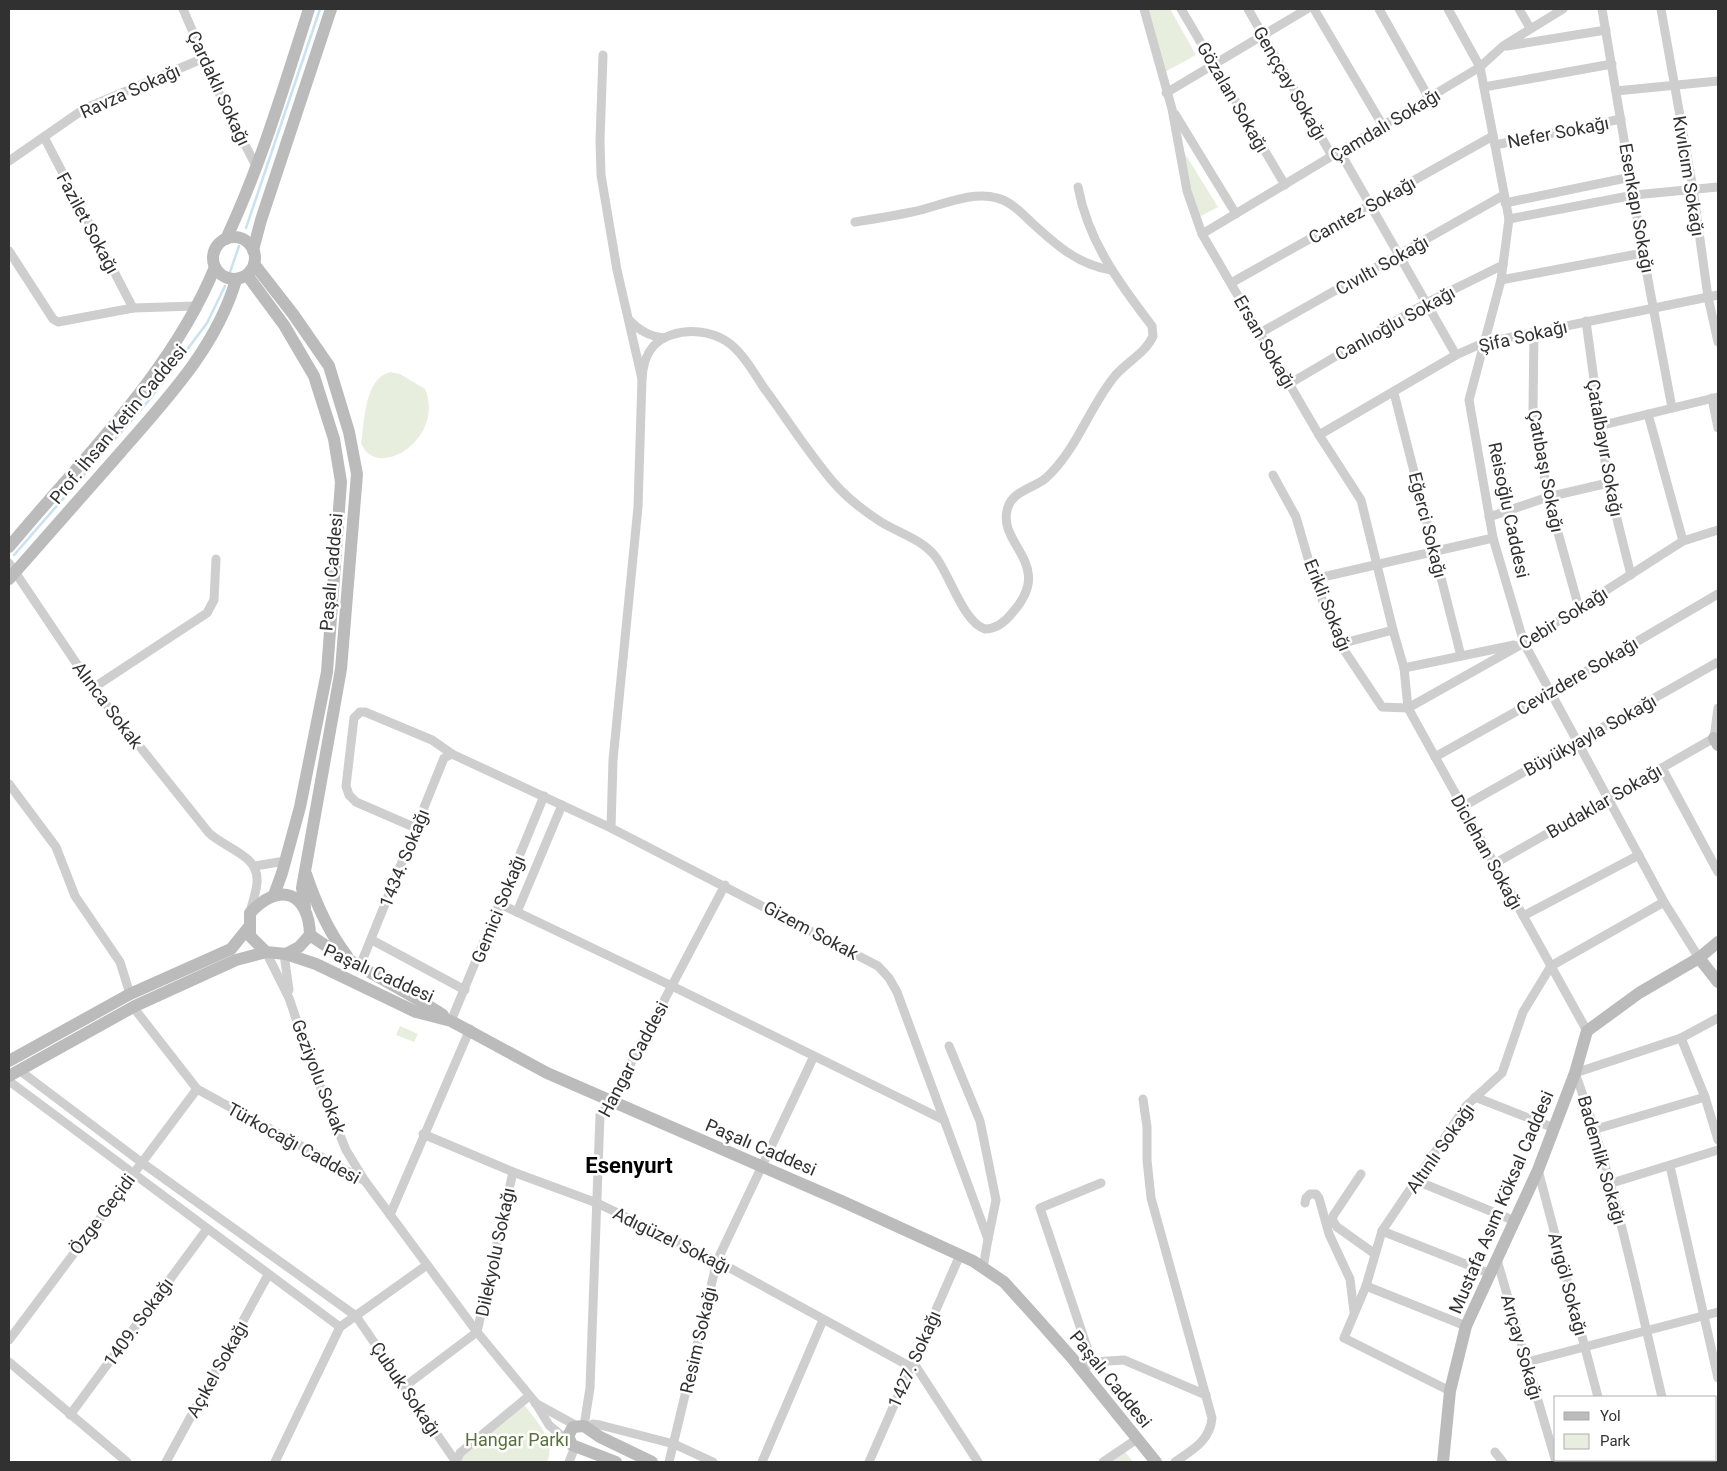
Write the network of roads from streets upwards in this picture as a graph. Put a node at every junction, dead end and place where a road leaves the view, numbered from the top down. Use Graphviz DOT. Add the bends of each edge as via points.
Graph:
graph roads {
  1 [pos="183,9"];
  2 [pos="309,9"];
  3 [pos="331,9"];
  4 [pos="1144,9"];
  5 [pos="1181,9"];
  6 [pos="1248,9"];
  7 [pos="1306,9"];
  8 [pos="1314,9"];
  9 [pos="1379,9"];
  10 [pos="1448,9"];
  11 [pos="1519,9"];
  12 [pos="1563,9"];
  13 [pos="1602,9"];
  14 [pos="1661,9"];
  15 [pos="1530,28"];
  16 [pos="1606,30"];
  17 [pos="1263,35"];
  18 [pos="1503,46"];
  19 [pos="603,55"];
  20 [pos="204,58"];
  21 [pos="1612,64"];
  22 [pos="1214,65"];
  23 [pos="1480,67"];
  24 [pos="1718,81"];
  25 [pos="1675,86"];
  26 [pos="1484,87"];
  27 [pos="1616,91"];
  28 [pos="1166,93"];
  29 [pos="1430,98"];
  30 [pos="1172,110"];
  31 [pos="1621,119"];
  32 [pos="1383,126"];
  33 [pos="44,137"];
  34 [pos="1494,141"];
  35 [pos="1336,154"];
  36 [pos="9,161"];
  37 [pos="256,166"];
  38 [pos="1631,177"];
  39 [pos="1284,185"];
  40 [pos="1078,187"];
  41 [pos="1718,187"];
  42 [pos="1693,189"];
  43 [pos="1634,194"];
  44 [pos="1505,199"];
  45 [pos="1370,206"];
  46 [pos="1236,214"];
  47 [pos="1509,219"];
  48 [pos="855,222"];
  49 [pos="1202,234"];
  50 [pos="226,239"];
  51 [pos="253,250"];
  52 [pos="9,251"];
  53 [pos="1643,253"];
  54 [pos="1399,256"];
  55 [pos="254,264"];
  56 [pos="1503,265"];
  57 [pos="215,267"];
  58 [pos="1111,270"];
  59 [pos="242,278"];
  60 [pos="1501,280"];
  61 [pos="1231,284"];
  62 [pos="1718,295"];
  63 [pos="1708,297"];
  64 [pos="1426,303"];
  65 [pos="196,306"];
  66 [pos="1654,307"];
  67 [pos="133,308"];
  68 [pos="629,320"];
  69 [pos="1586,321"];
  70 [pos="1534,332"];
  71 [pos="1260,333"];
  72 [pos="664,338"];
  73 [pos="1483,342"];
  74 [pos="1718,342"];
  75 [pos="1456,355"];
  76 [pos="642,379"];
  77 [pos="1289,384"];
  78 [pos="1394,393"];
  79 [pos="1715,397"];
  80 [pos="1672,408"];
  81 [pos="1648,414"];
  82 [pos="1599,426"];
  83 [pos="1718,428"];
  84 [pos="1319,435"];
  85 [pos="1273,475"];
  86 [pos="1608,483"];
  87 [pos="1548,497"];
  88 [pos="1489,517"];
  89 [pos="1718,530"];
  90 [pos="1493,538"];
  91 [pos="1683,541"];
  92 [pos="9,547"];
  93 [pos="1434,552"];
  94 [pos="216,559"];
  95 [pos="1376,565"];
  96 [pos="11,571"];
  97 [pos="1631,575"];
  98 [pos="1314,579"];
  99 [pos="1718,594"];
  100 [pos="1579,608"];
  101 [pos="1393,630"];
  102 [pos="1524,643"];
  103 [pos="1340,644"];
  104 [pos="1461,656"];
  105 [pos="1718,662"];
  106 [pos="1404,668"];
  107 [pos="92,688"];
  108 [pos="1551,692"];
  109 [pos="1408,708"];
  110 [pos="1718,708"];
  111 [pos="1717,724"];
  112 [pos="1578,742"];
  113 [pos="1716,742"];
  114 [pos="452,754"];
  115 [pos="1435,757"];
  116 [pos="1662,768"];
  117 [pos="9,784"];
  118 [pos="544,796"];
  119 [pos="1610,799"];
  120 [pos="562,804"];
  121 [pos="1462,807"];
  122 [pos="416,828"];
  123 [pos="612,828"];
  124 [pos="1640,855"];
  125 [pos="285,861"];
  126 [pos="1494,864"];
  127 [pos="255,866"];
  128 [pos="305,870"];
  129 [pos="1718,872"];
  130 [pos="724,885"];
  131 [pos="274,895"];
  132 [pos="1664,902"];
  133 [pos="500,904"];
  134 [pos="305,907"];
  135 [pos="517,912"];
  136 [pos="250,913"];
  137 [pos="1523,916"];
  138 [pos="248,928"];
  139 [pos="310,935"];
  140 [pos="372,940"];
  141 [pos="1718,942"];
  142 [pos="266,952"];
  143 [pos="285,954"];
  144 [pos="1699,958"];
  145 [pos="355,963"];
  146 [pos="1551,966"];
  147 [pos="1718,982"];
  148 [pos="672,986"];
  149 [pos="465,990"];
  150 [pos="130,994"];
  151 [pos="290,998"];
  152 [pos="136,1009"];
  153 [pos="1718,1018"];
  154 [pos="451,1021"];
  155 [pos="470,1029"];
  156 [pos="1587,1031"];
  157 [pos="1681,1038"];
  158 [pos="949,1046"];
  159 [pos="814,1056"];
  160 [pos="9,1061"];
  161 [pos="21,1069"];
  162 [pos="1575,1072"];
  163 [pos="9,1076"];
  164 [pos="9,1081"];
  165 [pos="197,1089"];
  166 [pos="1475,1097"];
  167 [pos="1705,1097"];
  168 [pos="1142,1100"];
  169 [pos="611,1101"];
  170 [pos="944,1120"];
  171 [pos="1554,1128"];
  172 [pos="1596,1128"];
  173 [pos="423,1134"];
  174 [pos="1718,1140"];
  175 [pos="1718,1150"];
  176 [pos="141,1162"];
  177 [pos="1670,1166"];
  178 [pos="760,1167"];
  179 [pos="1538,1170"];
  180 [pos="513,1172"];
  181 [pos="132,1173"];
  182 [pos="1361,1174"];
  183 [pos="365,1181"];
  184 [pos="1417,1181"];
  185 [pos="1101,1183"];
  186 [pos="1612,1183"];
  187 [pos="597,1203"];
  188 [pos="1304,1203"];
  189 [pos="390,1215"];
  190 [pos="1515,1221"];
  191 [pos="206,1229"];
  192 [pos="1382,1231"];
  193 [pos="988,1238"];
  194 [pos="1375,1254"];
  195 [pos="960,1255"];
  196 [pos="1497,1260"];
  197 [pos="717,1261"];
  198 [pos="427,1265"];
  199 [pos="983,1268"];
  200 [pos="1491,1274"];
  201 [pos="268,1275"];
  202 [pos="1366,1286"];
  203 [pos="1718,1312"];
  204 [pos="1354,1314"];
  205 [pos="356,1316"];
  206 [pos="1704,1316"];
  207 [pos="823,1320"];
  208 [pos="1466,1326"];
  209 [pos="340,1327"];
  210 [pos="1646,1331"];
  211 [pos="478,1332"];
  212 [pos="9,1340"];
  213 [pos="1585,1347"];
  214 [pos="9,1362"];
  215 [pos="1092,1362"];
  216 [pos="1527,1362"];
  217 [pos="912,1364"];
  218 [pos="1082,1370"];
  219 [pos="1718,1378"];
  220 [pos="404,1387"];
  221 [pos="1450,1391"];
  222 [pos="1206,1395"];
  223 [pos="1598,1396"];
  224 [pos="1662,1396"];
  225 [pos="532,1399"];
  226 [pos="70,1415"];
  227 [pos="584,1427"];
  228 [pos="1137,1439"];
  229 [pos="674,1444"];
  230 [pos="575,1446"];
  231 [pos="1495,1452"];
  232 [pos="1554,1455"];
  233 [pos="127,1462"];
  234 [pos="166,1462"];
  235 [pos="275,1462"];
  236 [pos="456,1462"];
  237 [pos="569,1462"];
  238 [pos="616,1462"];
  239 [pos="652,1462"];
  240 [pos="669,1462"];
  241 [pos="713,1462"];
  242 [pos="762,1462"];
  243 [pos="869,1462"];
  244 [pos="978,1462"];
  245 [pos="1103,1462"];
  246 [pos="1156,1462"];
  247 [pos="1175,1462"];
  248 [pos="1443,1462"];
  249 [pos="1503,1462"];
  1 -- 20 [label="street, Çardaklı Sokağı"];
  2 -- 37 [label="street"];
  3 -- 51 [label="street"];
  4 -- 28 [label="street, Ersan Sokağı"];
  5 -- 22 [label="street, Gözalan Sokağı"];
  6 -- 17 [label="street, Genççay Sokağı"];
  7 -- 17 [label="street"];
  8 -- 32 [label="street"];
  9 -- 29 [label="street"];
  10 -- 23 [label="street, Reisoğlu Caddesi"];
  11 -- 15 [label="street"];
  12 -- 15 [label="street, Çamdalı Sokağı"];
  13 -- 16 [label="street, Esenkapı Sokağı"];
  14 -- 25 [label="street, Kıvılcım Sokağı"];
  15 -- 18 [label="street, Çamdalı Sokağı"];
  16 -- 18 [label="street"];
  16 -- 21 [label="street, Esenkapı Sokağı"];
  17 -- 22 [label="street"];
  17 -- 35 [label="street, Genççay Sokağı"];
  18 -- 23 [label="street, Çamdalı Sokağı"];
  19 -- 68 [label="street" via="601,175"];
  20 -- 33 [label="street, Ravza Sokağı" via="84,109"];
  20 -- 37 [label="street, Çardaklı Sokağı"];
  21 -- 26 [label="street"];
  21 -- 27 [label="street, Esenkapı Sokağı"];
  22 -- 28 [label="street"];
  22 -- 39 [label="street, Gözalan Sokağı"];
  23 -- 26 [label="street, Reisoğlu Caddesi"];
  23 -- 29 [label="street, Çamdalı Sokağı"];
  24 -- 25 [label="street"];
  25 -- 27 [label="street"];
  25 -- 42 [label="street, Kıvılcım Sokağı"];
  26 -- 34 [label="street, Reisoğlu Caddesi"];
  27 -- 31 [label="street, Esenkapı Sokağı"];
  28 -- 30 [label="street, Ersan Sokağı"];
  29 -- 32 [label="street, Çamdalı Sokağı"];
  30 -- 46 [label="street"];
  30 -- 49 [label="street, Ersan Sokağı" via="1187,191"];
  31 -- 34 [label="street, Nefer Sokağı"];
  31 -- 38 [label="street, Esenkapı Sokağı"];
  32 -- 35 [label="street, Çamdalı Sokağı"];
  33 -- 36 [label="street, Ravza Sokağı"];
  33 -- 67 [label="street, Fazilet Sokağı"];
  34 -- 44 [label="street, Reisoğlu Caddesi"];
  34 -- 45 [label="street, Canıtez Sokağı"];
  35 -- 39 [label="street, Çamdalı Sokağı"];
  35 -- 45 [label="street, Genççay Sokağı"];
  37 -- 50 [label="street"];
  38 -- 43 [label="street, Esenkapı Sokağı"];
  38 -- 44 [label="street, Cıvıltı Sokağı"];
  39 -- 46 [label="street, Çamdalı Sokağı"];
  40 -- 58 [label="street" via="1085,214"];
  41 -- 42 [label="street"];
  42 -- 43 [label="street"];
  42 -- 63 [label="street, Kıvılcım Sokağı"];
  43 -- 47 [label="street"];
  43 -- 53 [label="street, Esenkapı Sokağı"];
  44 -- 47 [label="street, Reisoğlu Caddesi"];
  44 -- 54 [label="street, Cıvıltı Sokağı"];
  45 -- 54 [label="street, Genççay Sokağı"];
  45 -- 61 [label="street, Canıtez Sokağı"];
  46 -- 49 [label="street, Çamdalı Sokağı"];
  47 -- 56 [label="street, Reisoğlu Caddesi"];
  48 -- 58 [label="street" via="984,195 999,198 1018,210 1081,262"];
  49 -- 61 [label="street, Ersan Sokağı"];
  50 -- 51 [label="street" via="241,237"];
  50 -- 57 [label="street" via="215,251"];
  51 -- 55 [label="street"];
  52 -- 67 [label="street" via="55,321"];
  53 -- 60 [label="street"];
  53 -- 66 [label="street, Esenkapı Sokağı"];
  54 -- 64 [label="street, Genççay Sokağı"];
  54 -- 71 [label="street, Cıvıltı Sokağı"];
  55 -- 59 [label="street"];
  55 -- 128 [label="street, Paşalı Caddesi" via="329,366 349,432 357,474 341,669"];
  56 -- 60 [label="street, Reisoğlu Caddesi"];
  56 -- 64 [label="street, Canlıoğlu Sokağı"];
  57 -- 59 [label="street" via="229,280"];
  57 -- 65 [label="street, Prof. İhsan Ketin Caddesi"];
  58 -- 72 [label="street" via="1152,326 1153,336 1122,367 1100,396 1063,459 1045,478 1011,501 1006,517 1028,569 1028,590 1010,616 992,629 979,628 972,622 934,555 913,538 881,522 834,483 728,342 712,334 696,332 680,332"];
  59 -- 96 [label="street, Prof. İhsan Ketin Caddesi" via="214,334 172,393"];
  59 -- 125 [label="street, Paşalı Caddesi" via="284,325 314,376 334,439 342,482 326,672 300,807"];
  60 -- 73 [label="street, Reisoğlu Caddesi"];
  61 -- 71 [label="street, Ersan Sokağı"];
  62 -- 63 [label="street, Şifa Sokağı"];
  63 -- 66 [label="street, Şifa Sokağı"];
  63 -- 74 [label="street, Kıvılcım Sokağı"];
  64 -- 75 [label="street, Genççay Sokağı"];
  64 -- 77 [label="street, Canlıoğlu Sokağı"];
  65 -- 67 [label="street"];
  65 -- 92 [label="street, Prof. İhsan Ketin Caddesi" via="127,410"];
  66 -- 69 [label="street, Şifa Sokağı"];
  66 -- 80 [label="street, Esenkapı Sokağı"];
  68 -- 72 [label="street" via="638,330"];
  68 -- 76 [label="street"];
  69 -- 70 [label="street, Şifa Sokağı"];
  69 -- 82 [label="street, Çatalbayır Sokağı"];
  70 -- 73 [label="street, Şifa Sokağı"];
  70 -- 87 [label="street, Çatıbaşı Sokağı" via="1532,410"];
  71 -- 77 [label="street, Ersan Sokağı"];
  72 -- 76 [label="street" via="648,352"];
  73 -- 75 [label="street, Şifa Sokağı"];
  73 -- 88 [label="street, Reisoğlu Caddesi" via="1469,400"];
  75 -- 78 [label="street, Şifa Sokağı"];
  76 -- 123 [label="street" via="638,507 613,760"];
  77 -- 84 [label="street, Ersan Sokağı"];
  78 -- 84 [label="street, Şifa Sokağı"];
  78 -- 93 [label="street, Eğerci Sokağı"];
  79 -- 80 [label="street"];
  79 -- 83 [label="street"];
  80 -- 81 [label="street"];
  81 -- 82 [label="street"];
  81 -- 91 [label="street"];
  82 -- 86 [label="street, Çatalbayır Sokağı"];
  84 -- 95 [label="street, Ersan Sokağı" via="1361,500"];
  85 -- 98 [label="street, Erikli Sokağı" via="1296,517"];
  86 -- 87 [label="street"];
  86 -- 97 [label="street, Çatalbayır Sokağı"];
  87 -- 88 [label="street"];
  87 -- 100 [label="street, Çatıbaşı Sokağı"];
  88 -- 90 [label="street, Reisoğlu Caddesi"];
  89 -- 91 [label="street, Cebir Sokağı"];
  90 -- 93 [label="street"];
  90 -- 102 [label="street, Reisoğlu Caddesi"];
  91 -- 97 [label="street, Cebir Sokağı"];
  93 -- 95 [label="street"];
  93 -- 104 [label="street, Eğerci Sokağı"];
  94 -- 107 [label="street" via="214,600 207,613"];
  95 -- 98 [label="street"];
  95 -- 101 [label="street, Ersan Sokağı"];
  96 -- 107 [label="street, Alınca Sokak"];
  97 -- 100 [label="street, Cebir Sokağı"];
  98 -- 103 [label="street, Erikli Sokağı"];
  99 -- 108 [label="street, Cevizdere Sokağı"];
  100 -- 102 [label="street, Cebir Sokağı"];
  101 -- 103 [label="street"];
  101 -- 106 [label="street, Ersan Sokağı"];
  102 -- 104 [label="street"];
  102 -- 108 [label="street, Reisoğlu Caddesi"];
  102 -- 109 [label="street, Cebir Sokağı"];
  103 -- 109 [label="street, Erikli Sokağı" via="1382,708"];
  104 -- 106 [label="street"];
  105 -- 112 [label="street, Büyükyayla Sokağı"];
  106 -- 109 [label="street, Diclehan Sokağı"];
  107 -- 127 [label="street, Alınca Sokak" via="219,843 247,857"];
  108 -- 112 [label="street, Reisoğlu Caddesi"];
  108 -- 115 [label="street, Cevizdere Sokağı"];
  109 -- 115 [label="street, Diclehan Sokağı"];
  110 -- 111 [label="street"];
  111 -- 113 [label="street"];
  112 -- 119 [label="street, Reisoğlu Caddesi"];
  112 -- 121 [label="street, Büyükyayla Sokağı"];
  113 -- 116 [label="street, Budaklar Sokağı"];
  114 -- 118 [label="street, Gizem Sokak"];
  114 -- 122 [label="street, 1434. Sokağı" via="444,758"];
  114 -- 122 [label="street, Gizem Sokak" via="432,740 365,712 354,718 346,786 349,795 356,802"];
  115 -- 121 [label="street, Diclehan Sokağı"];
  116 -- 119 [label="street, Budaklar Sokağı"];
  116 -- 129 [label="street"];
  117 -- 150 [label="street" via="56,847 75,896 120,962"];
  118 -- 120 [label="street, Gizem Sokak"];
  118 -- 133 [label="street, Gemici Sokağı"];
  119 -- 124 [label="street, Reisoğlu Caddesi"];
  119 -- 126 [label="street, Budaklar Sokağı"];
  120 -- 123 [label="street, Gizem Sokak"];
  120 -- 135 [label="street"];
  121 -- 126 [label="street, Diclehan Sokağı"];
  122 -- 140 [label="street, 1434. Sokağı"];
  123 -- 130 [label="street, Gizem Sokak"];
  124 -- 132 [label="street, Reisoğlu Caddesi"];
  124 -- 137 [label="street"];
  125 -- 127 [label="street"];
  125 -- 131 [label="street, Paşalı Caddesi"];
  126 -- 137 [label="street, Diclehan Sokağı"];
  127 -- 136 [label="street" via="258,879"];
  128 -- 134 [label="street, Paşalı Caddesi" via="302,888"];
  128 -- 145 [label="street" via="317,907 335,940"];
  130 -- 148 [label="street, Hangar Caddesi"];
  130 -- 170 [label="street, Gizem Sokak" via="878,966 889,978"];
  131 -- 134 [label="street" via="293,896"];
  131 -- 136 [label="street" via="260,901"];
  132 -- 144 [label="street, Reisoğlu Caddesi"];
  132 -- 146 [label="street"];
  133 -- 135 [label="street"];
  133 -- 149 [label="street, Gemici Sokağı"];
  134 -- 139 [label="street"];
  135 -- 148 [label="street"];
  136 -- 138 [label="street"];
  137 -- 146 [label="street, Diclehan Sokağı"];
  138 -- 142 [label="street" via="255,943"];
  138 -- 150 [label="street" via="230,949"];
  139 -- 143 [label="street" via="299,947"];
  139 -- 145 [label="street"];
  140 -- 145 [label="street, 1434. Sokağı"];
  140 -- 149 [label="street"];
  141 -- 144 [label="street"];
  142 -- 143 [label="street"];
  142 -- 151 [label="street"];
  142 -- 152 [label="street" via="236,960"];
  143 -- 151 [label="street"];
  143 -- 154 [label="street, Paşalı Caddesi" via="316,964 416,1012"];
  144 -- 147 [label="street, Reisoğlu Caddesi"];
  144 -- 156 [label="street" via="1639,993"];
  145 -- 154 [label="street"];
  146 -- 156 [label="street, Diclehan Sokağı"];
  146 -- 166 [label="street, Altınlı Sokağı" via="1523,1012 1502,1073"];
  148 -- 159 [label="street"];
  148 -- 169 [label="street, Hangar Caddesi"];
  149 -- 154 [label="street, Gemici Sokağı"];
  150 -- 160 [label="street"];
  151 -- 183 [label="street, Geziyolu Sokak" via="314,1071 343,1141"];
  152 -- 161 [label="street"];
  152 -- 165 [label="street, Türkocağı Caddesi"];
  153 -- 157 [label="street, Bademlik Sokağı"];
  154 -- 155 [label="street, Paşalı Caddesi"];
  155 -- 169 [label="street, Paşalı Caddesi" via="546,1073"];
  155 -- 173 [label="street"];
  156 -- 162 [label="street, Mustafa Asım Köksal Caddesi"];
  157 -- 162 [label="street, Bademlik Sokağı"];
  157 -- 167 [label="street"];
  158 -- 193 [label="street" via="980,1121 996,1200"];
  159 -- 170 [label="street"];
  159 -- 178 [label="street, Resim Sokağı"];
  161 -- 163 [label="street"];
  161 -- 176 [label="street"];
  162 -- 171 [label="street, Mustafa Asım Köksal Caddesi"];
  162 -- 172 [label="street, Bademlik Sokağı"];
  164 -- 181 [label="street"];
  165 -- 176 [label="street, Özge Geçidi"];
  165 -- 183 [label="street, Türkocağı Caddesi"];
  166 -- 171 [label="street"];
  166 -- 184 [label="street, Altınlı Sokağı"];
  167 -- 172 [label="street"];
  167 -- 174 [label="street"];
  168 -- 222 [label="street" via="1147,1127 1151,1198"];
  169 -- 178 [label="street, Paşalı Caddesi"];
  169 -- 187 [label="street, Hangar Caddesi" via="600,1115"];
  170 -- 193 [label="street, Gizem Sokak"];
  171 -- 179 [label="street, Mustafa Asım Köksal Caddesi"];
  172 -- 186 [label="street, Bademlik Sokağı"];
  173 -- 180 [label="street, Adıgüzel Sokağı"];
  173 -- 189 [label="street"];
  175 -- 177 [label="street"];
  176 -- 181 [label="street, Özge Geçidi"];
  176 -- 205 [label="street"];
  177 -- 186 [label="street"];
  177 -- 206 [label="street"];
  178 -- 195 [label="street, Paşalı Caddesi"];
  178 -- 197 [label="street, Resim Sokağı"];
  179 -- 190 [label="street, Mustafa Asım Köksal Caddesi"];
  179 -- 213 [label="street, Arıgöl Sokağı"];
  180 -- 187 [label="street, Adıgüzel Sokağı"];
  180 -- 211 [label="street, Dilekyolu Sokağı"];
  181 -- 191 [label="street"];
  181 -- 212 [label="street, Özge Geçidi"];
  182 -- 194 [label="street" via="1333,1216 1333,1221"];
  183 -- 189 [label="street, Türkocağı Caddesi"];
  184 -- 190 [label="street"];
  184 -- 192 [label="street, Altınlı Sokağı"];
  185 -- 215 [label="street" via="1040,1208"];
  186 -- 210 [label="street, Bademlik Sokağı"];
  187 -- 197 [label="street, Adıgüzel Sokağı"];
  187 -- 227 [label="street, Hangar Caddesi" via="590,1388"];
  188 -- 204 [label="street" via="1310,1194 1319,1198 1329,1234 1350,1279"];
  189 -- 198 [label="street, Türkocağı Caddesi"];
  190 -- 196 [label="street, Mustafa Asım Köksal Caddesi"];
  191 -- 201 [label="street"];
  191 -- 226 [label="street, 1409. Sokağı"];
  192 -- 194 [label="street, Altınlı Sokağı"];
  192 -- 200 [label="street"];
  193 -- 199 [label="street, Gizem Sokak"];
  194 -- 202 [label="street, Altınlı Sokağı"];
  195 -- 199 [label="street, Paşalı Caddesi"];
  195 -- 217 [label="street, 1427. Sokağı"];
  196 -- 200 [label="street, Mustafa Asım Köksal Caddesi"];
  196 -- 216 [label="street, Arıçay Sokağı"];
  197 -- 207 [label="street, Adıgüzel Sokağı"];
  197 -- 229 [label="street, Resim Sokağı"];
  198 -- 205 [label="street"];
  198 -- 211 [label="street, Türkocağı Caddesi"];
  199 -- 218 [label="street, Paşalı Caddesi" via="1004,1282"];
  200 -- 208 [label="street, Mustafa Asım Köksal Caddesi"];
  201 -- 209 [label="street"];
  201 -- 234 [label="street, Açıkel Sokağı"];
  202 -- 204 [label="street, Altınlı Sokağı"];
  202 -- 208 [label="street"];
  203 -- 206 [label="street"];
  204 -- 221 [label="street, Altınlı Sokağı" via="1344,1338"];
  205 -- 209 [label="street"];
  205 -- 220 [label="street, Çubuk Sokağı"];
  206 -- 210 [label="street"];
  206 -- 219 [label="street"];
  207 -- 217 [label="street, Adıgüzel Sokağı"];
  207 -- 242 [label="street"];
  208 -- 221 [label="street, Mustafa Asım Köksal Caddesi"];
  209 -- 235 [label="street"];
  210 -- 213 [label="street"];
  210 -- 224 [label="street, Bademlik Sokağı"];
  211 -- 220 [label="street"];
  211 -- 225 [label="street, Türkocağı Caddesi"];
  213 -- 216 [label="street"];
  213 -- 223 [label="street, Arıgöl Sokağı"];
  214 -- 226 [label="street"];
  215 -- 218 [label="street"];
  215 -- 222 [label="street" via="1124,1360"];
  216 -- 232 [label="street, Arıçay Sokağı"];
  217 -- 243 [label="street, 1427. Sokağı"];
  217 -- 244 [label="street"];
  218 -- 228 [label="street, Paşalı Caddesi"];
  220 -- 236 [label="street, Çubuk Sokağı"];
  221 -- 248 [label="street, Mustafa Asım Köksal Caddesi"];
  222 -- 247 [label="street" via="1212,1418 1208,1434 1204,1441"];
  225 -- 227 [label="street, Türkocağı Caddesi"];
  225 -- 230 [label="street, Türkocağı Caddesi" via="549,1425"];
  225 -- 236 [label="street" via="460,1453"];
  226 -- 233 [label="street"];
  227 -- 229 [label="street" via="600,1425"];
  227 -- 230 [label="street" via="569,1432"];
  227 -- 230 [label="street" via="590,1441 586,1446"];
  227 -- 239 [label="street"];
  228 -- 245 [label="street"];
  228 -- 246 [label="street, Paşalı Caddesi"];
  229 -- 240 [label="street, Resim Sokağı"];
  229 -- 241 [label="street"];
  230 -- 237 [label="street"];
  230 -- 238 [label="street"];
  231 -- 249 [label="street"];
}
